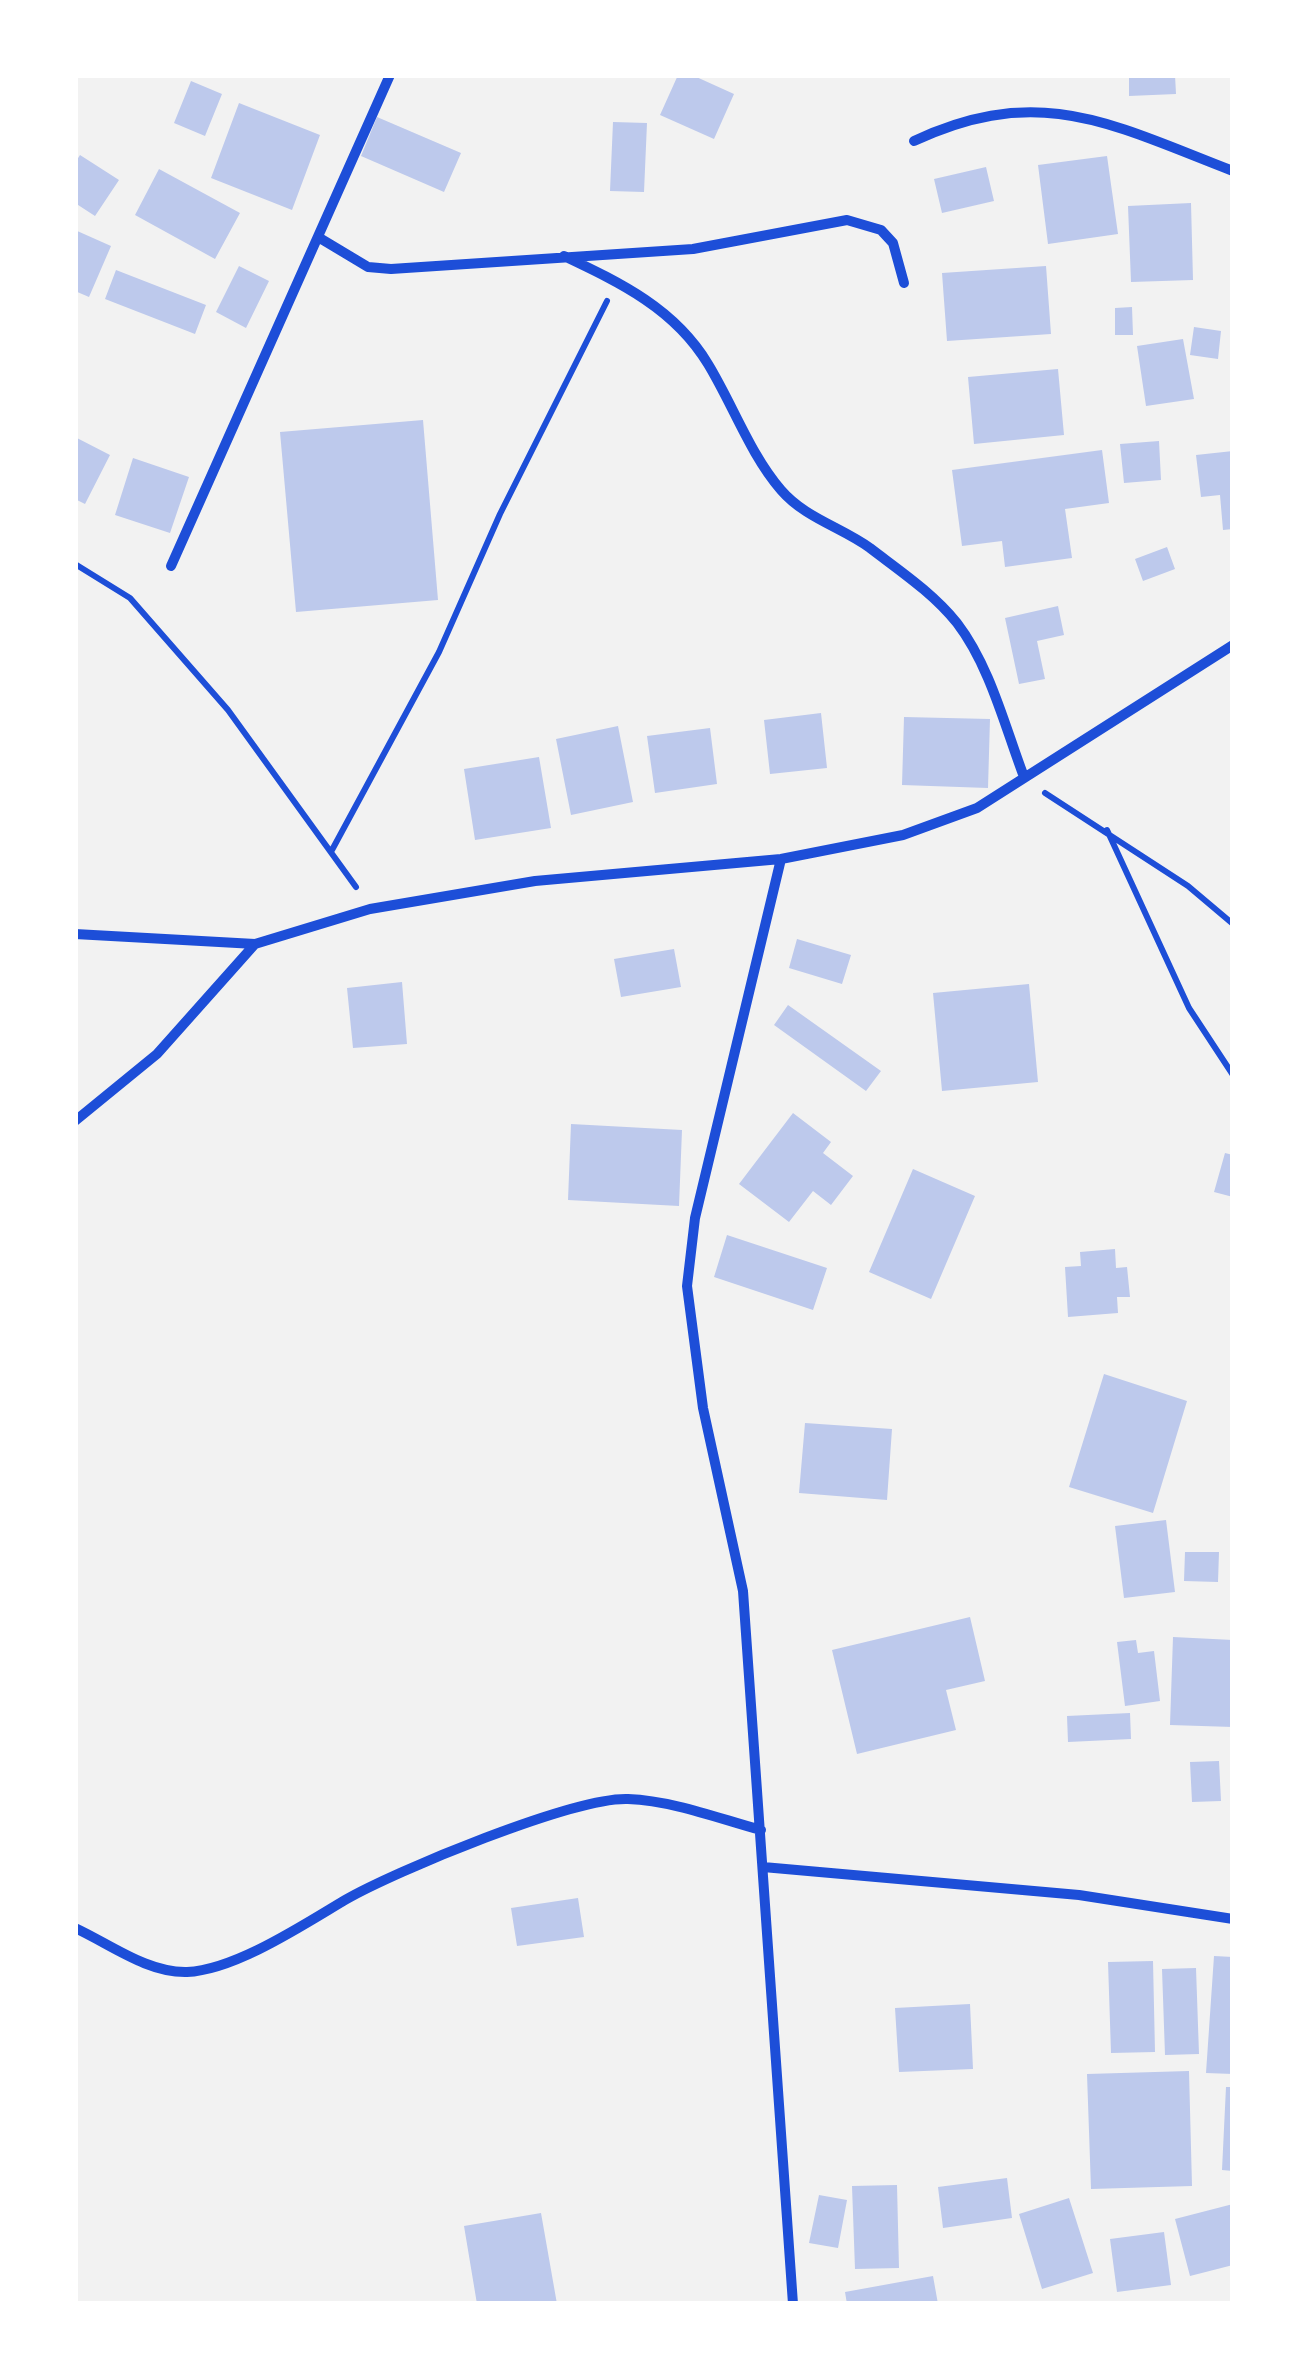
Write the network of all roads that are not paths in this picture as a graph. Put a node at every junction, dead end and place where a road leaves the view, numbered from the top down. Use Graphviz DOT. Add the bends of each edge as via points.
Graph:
graph roads {
  1 [pos="390,75"];
  2 [pos="914,141"];
  3 [pos="1233,171"];
  4 [pos="318,237"];
  5 [pos="564,256"];
  6 [pos="904,283"];
  7 [pos="172,566"];
  8 [pos="1233,645"];
  9 [pos="1024,777"];
  10 [pos="782,859"];
  11 [pos="75,934"];
  12 [pos="255,944"];
  13 [pos="75,1121"];
  14 [pos="761,1830"];
  15 [pos="763,1867"];
  16 [pos="1233,1919"];
  17 [pos="75,1928"];
  18 [pos="793,2304"];
  1 -- 4 [label="street"];
  2 -- 3 [label="street" via="958,120 1010,110 1074,114"];
  4 -- 5 [label="street" via="368,267"];
  4 -- 7 [label="street"];
  5 -- 6 [label="street" via="693,250 847,220 881,230 893,244"];
  5 -- 9 [label="street" via="668,314 706,362 794,505 866,545 959,626 992,690"];
  8 -- 9 [label="street"];
  9 -- 10 [label="street" via="977,808 902,836"];
  10 -- 12 [label="street" via="536,881 370,909"];
  10 -- 14 [label="street" via="695,1218 687,1286 704,1408 743,1591"];
  11 -- 12 [label="street"];
  12 -- 13 [label="street" via="157,1054"];
  14 -- 15 [label="street"];
  14 -- 17 [label="street" via="666,1803 585,1804 378,1881 262,1949 188,1972 145,1964"];
  15 -- 16 [label="street" via="1079,1895"];
  15 -- 18 [label="street"];
}
